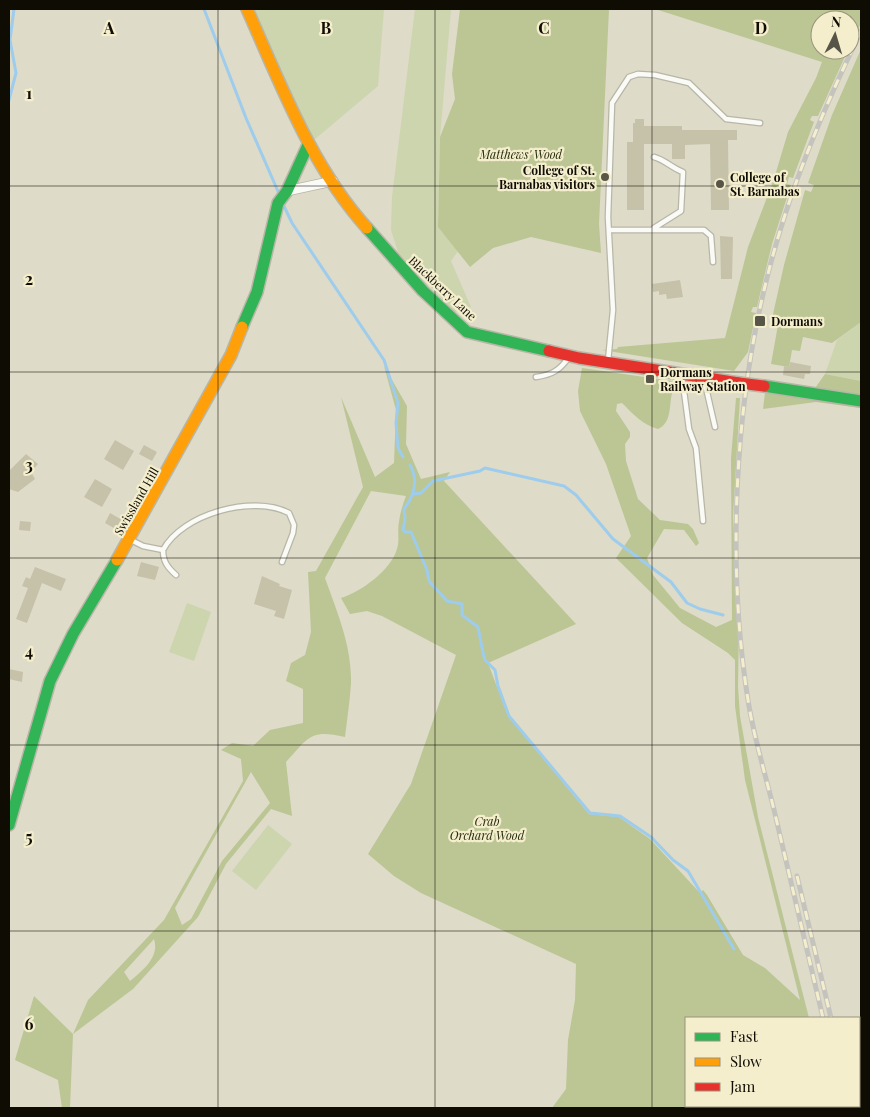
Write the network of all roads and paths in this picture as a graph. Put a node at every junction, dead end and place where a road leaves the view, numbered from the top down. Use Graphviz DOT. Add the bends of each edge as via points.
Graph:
graph roads {
  1 [pos="247,9"];
  2 [pos="760,123"];
  3 [pos="308,145"];
  4 [pos="654,157"];
  5 [pos="333,181"];
  6 [pos="287,191"];
  7 [pos="653,229"];
  8 [pos="609,230"];
  9 [pos="713,262"];
  10 [pos="570,356"];
  11 [pos="608,363"];
  12 [pos="682,374"];
  13 [pos="536,377"];
  14 [pos="704,378"];
  15 [pos="861,401"];
  16 [pos="715,427"];
  17 [pos="703,521"];
  18 [pos="130,539"];
  19 [pos="163,550"];
  20 [pos="282,562"];
  21 [pos="176,575"];
  22 [pos="9,826"];
  1 -- 3 [label="street, Blackberry Lane"];
  2 -- 8 [label="lane" via="726,119 689,83 655,75 629,77 612,103"];
  3 -- 5 [label="street, Blackberry Lane"];
  3 -- 6 [label="street, Swissland Hill"];
  4 -- 7 [label="lane" via="683,172 683,183 681,211"];
  5 -- 6 [label="street"];
  5 -- 10 [label="street, Blackberry Lane" via="346,206 385,250 467,332"];
  6 -- 18 [label="street, Swissland Hill" via="278,203 257,292 231,355"];
  7 -- 8 [label="lane"];
  7 -- 9 [label="lane" via="704,230 711,236"];
  8 -- 11 [label="lane" via="613,310"];
  10 -- 11 [label="street, Blackberry Lane"];
  10 -- 13 [label="lane" via="559,370"];
  11 -- 12 [label="street, Blackberry Lane"];
  12 -- 14 [label="street, Blackberry Lane"];
  12 -- 17 [label="lane" via="689,429 696,448"];
  14 -- 15 [label="street, Blackberry Lane, bridge"];
  14 -- 16 [label="lane"];
  18 -- 19 [label="lane" via="143,546"];
  18 -- 22 [label="street, Swissland Hill" via="73,634 50,680"];
  19 -- 20 [label="lane" via="182,527 200,519 223,510 274,506 289,513 294,525"];
  19 -- 21 [label="lane" via="166,563"];
}
